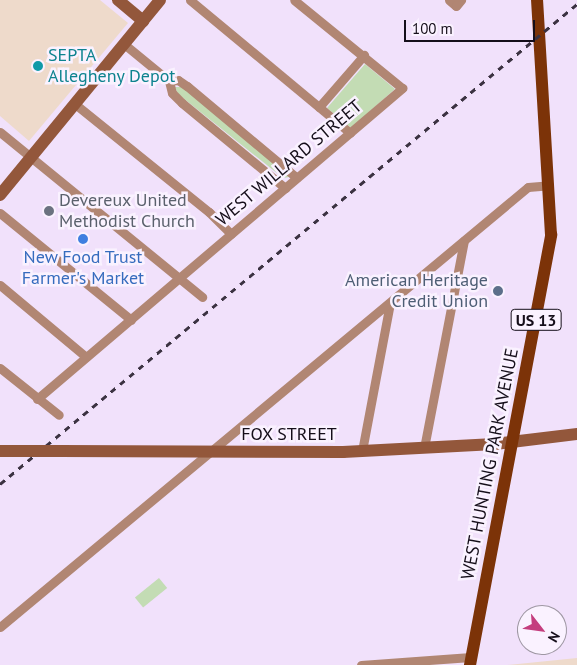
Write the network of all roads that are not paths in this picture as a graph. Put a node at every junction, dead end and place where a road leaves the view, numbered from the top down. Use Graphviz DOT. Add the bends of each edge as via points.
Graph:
graph roads {
  1 [pos="118,0"];
  2 [pos="160,0"];
  3 [pos="190,0"];
  4 [pos="294,0"];
  5 [pos="537,0"];
  6 [pos="143,21"];
  7 [pos="124,44"];
  8 [pos="364,56"];
  9 [pos="169,81"];
  10 [pos="75,104"];
  11 [pos="319,107"];
  12 [pos="0,132"];
  13 [pos="350,133"];
  14 [pos="31,158"];
  15 [pos="297,178"];
  16 [pos="549,184"];
  17 [pos="285,188"];
  18 [pos="0,194"];
  19 [pos="0,213"];
  20 [pos="231,234"];
  21 [pos="464,241"];
  22 [pos="179,278"];
  23 [pos="0,285"];
  24 [pos="202,297"];
  25 [pos="390,302"];
  26 [pos="131,320"];
  27 [pos="86,357"];
  28 [pos="0,368"];
  29 [pos="37,399"];
  30 [pos="59,415"];
  31 [pos="577,434"];
  32 [pos="513,441"];
  33 [pos="424,448"];
  34 [pos="0,450"];
  35 [pos="362,451"];
  36 [pos="211,452"];
  37 [pos="0,628"];
  38 [pos="470,661"];
  39 [pos="361,665"];
  1 -- 6 [label="street"];
  2 -- 6 [label="street"];
  3 -- 11 [label="street"];
  4 -- 8 [label="street"];
  5 -- 16 [label="main road, WEST HUNTING PARK AVENUE / US 13"];
  6 -- 7 [label="street"];
  7 -- 9 [label="street"];
  7 -- 10 [label="street"];
  8 -- 11 [label="street"];
  8 -- 13 [label="street, WEST WILLARD STREET" via="402,88"];
  9 -- 15 [label="street" via="178,80 187,86"];
  9 -- 17 [label="street" via="172,93 182,103"];
  10 -- 14 [label="street"];
  10 -- 20 [label="street" via="209,212"];
  11 -- 13 [label="street"];
  12 -- 14 [label="street"];
  13 -- 15 [label="street, WEST WILLARD STREET"];
  14 -- 18 [label="street"];
  14 -- 22 [label="street"];
  15 -- 17 [label="street, WEST WILLARD STREET"];
  16 -- 21 [label="street" via="528,187"];
  16 -- 32 [label="main road, WEST HUNTING PARK AVENUE / US 13" via="551,243"];
  17 -- 20 [label="street, WEST WILLARD STREET"];
  19 -- 26 [label="street"];
  20 -- 22 [label="street, WEST WILLARD STREET"];
  21 -- 25 [label="street"];
  21 -- 33 [label="street"];
  22 -- 24 [label="street"];
  22 -- 26 [label="street, WEST WILLARD STREET"];
  23 -- 27 [label="street"];
  25 -- 35 [label="street"];
  25 -- 36 [label="street"];
  26 -- 27 [label="street, WEST WILLARD STREET"];
  27 -- 29 [label="street, WEST WILLARD STREET"];
  28 -- 29 [label="street"];
  29 -- 30 [label="street"];
  31 -- 32 [label="street, FOX STREET"];
  32 -- 33 [label="street, FOX STREET"];
  32 -- 38 [label="main road, WEST HUNTING PARK AVENUE / US 13"];
  33 -- 35 [label="street, FOX STREET"];
  34 -- 36 [label="street, FOX STREET, bridge"];
  35 -- 36 [label="street, FOX STREET"];
  36 -- 37 [label="street"];
  38 -- 39 [label="street"];
}
